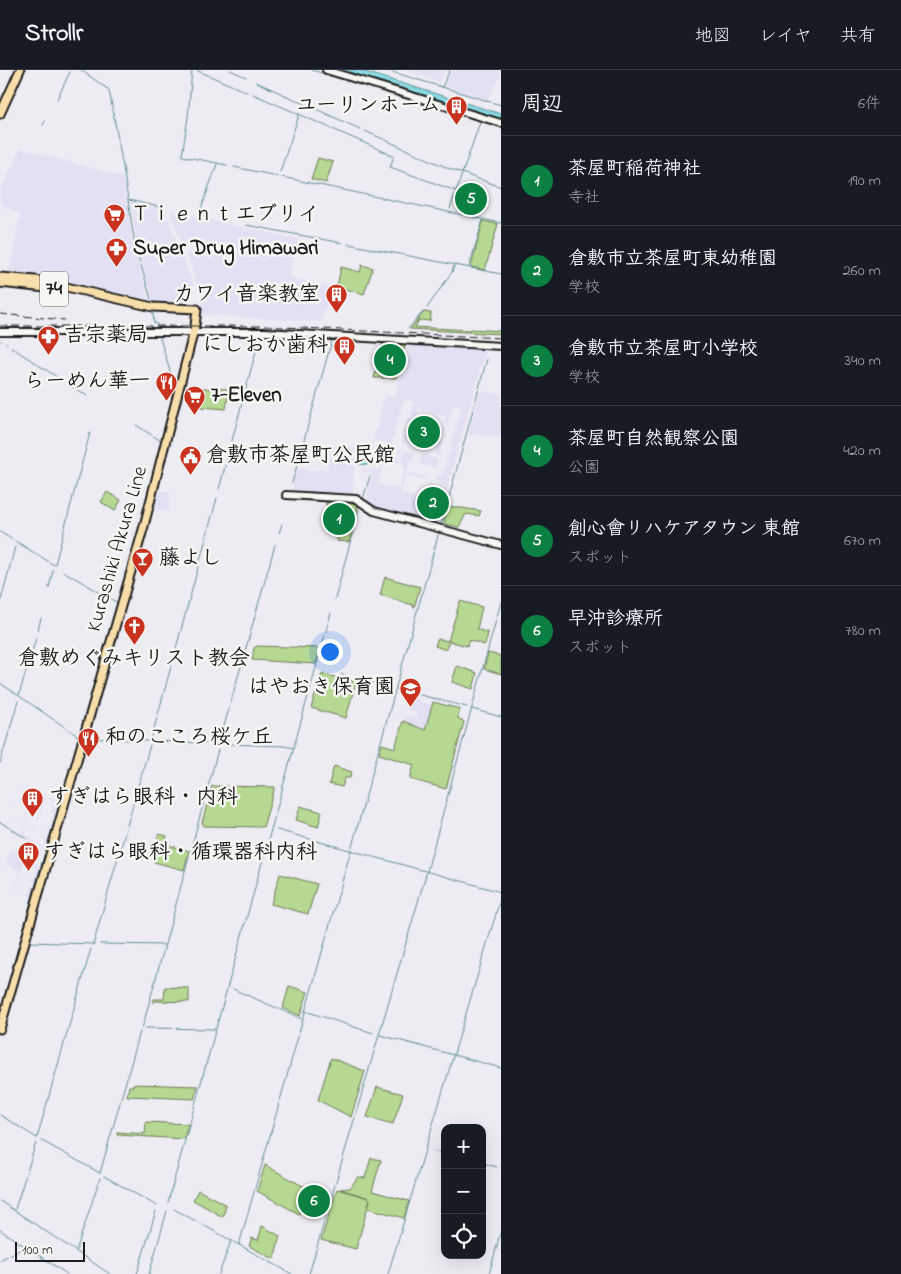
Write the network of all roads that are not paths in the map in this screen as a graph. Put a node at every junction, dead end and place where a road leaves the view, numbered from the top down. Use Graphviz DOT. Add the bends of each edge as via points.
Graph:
graph roads {
  1 [pos="20,70"];
  2 [pos="326,70"];
  3 [pos="0,114"];
  4 [pos="501,123"];
  5 [pos="0,277"];
  6 [pos="20,278"];
  7 [pos="0,283"];
  8 [pos="59,290"];
  9 [pos="108,297"];
  10 [pos="194,331"];
  11 [pos="0,332"];
  12 [pos="501,346"];
  13 [pos="286,495"];
  14 [pos="501,545"];
  15 [pos="0,1029"];
  1 -- 3 [label="main road"];
  2 -- 4 [label="street"];
  5 -- 6 [label="main road, Kurashiki Akura Line / 74"];
  6 -- 8 [label="main road" via="24,282"];
  6 -- 9 [label="main road, Kurashiki Akura Line / 74"];
  7 -- 8 [label="main road, Kurashiki Akura Line / 74"];
  8 -- 9 [label="main road, Kurashiki Akura Line / 74"];
  9 -- 10 [label="main road, Kurashiki Akura Line / 74" via="160,308 197,309"];
  10 -- 11 [label="street"];
  10 -- 12 [label="street" via="322,334"];
  10 -- 15 [label="main road, Kurashiki Akura Line / 74" via="144,526"];
  13 -- 14 [label="street" via="356,499 374,510"];
}
